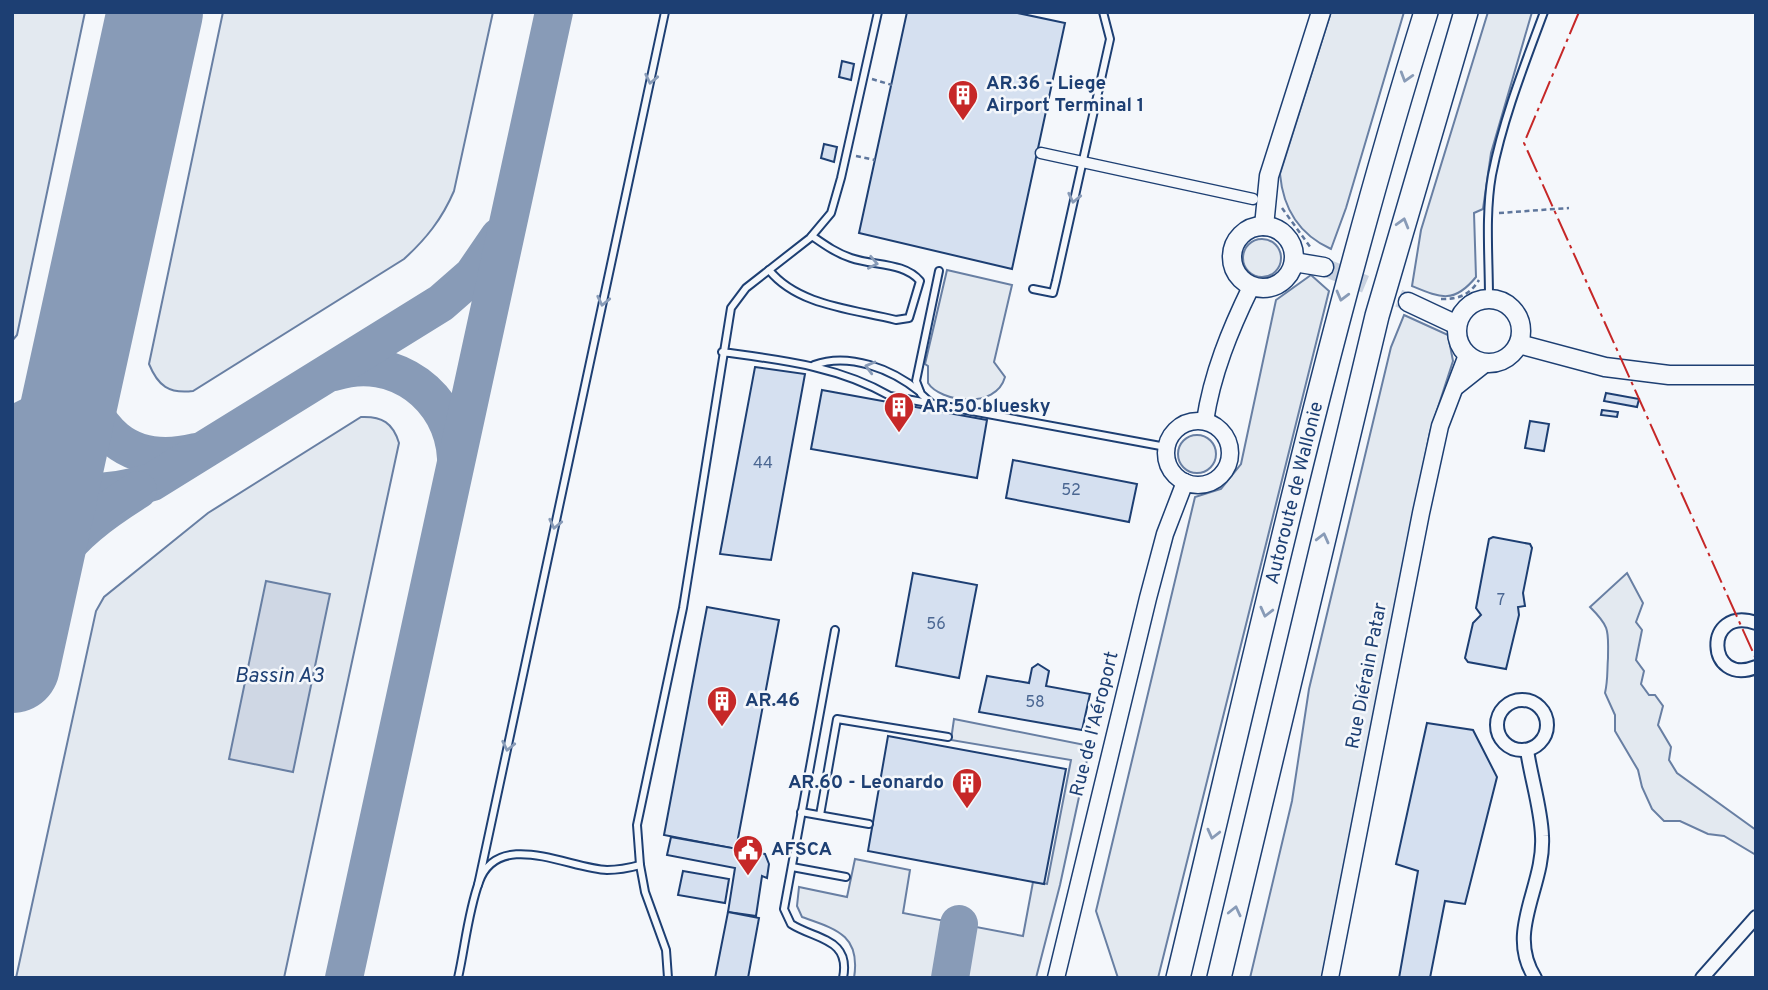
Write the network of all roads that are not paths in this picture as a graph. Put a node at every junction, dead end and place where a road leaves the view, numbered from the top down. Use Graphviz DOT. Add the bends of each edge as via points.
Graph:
graph roads {
  1 [pos="665,12"];
  2 [pos="877,12"];
  3 [pos="1103,12"];
  4 [pos="1321,12"];
  5 [pos="1426,12"];
  6 [pos="1466,12"];
  7 [pos="1544,12"];
  8 [pos="1041,153"];
  9 [pos="1082,162"];
  10 [pos="1260,199"];
  11 [pos="1264,226"];
  12 [pos="812,236"];
  13 [pos="1321,259"];
  14 [pos="1294,261"];
  15 [pos="769,270"];
  16 [pos="939,271"];
  17 [pos="1251,287"];
  18 [pos="1033,289"];
  19 [pos="1489,298"];
  20 [pos="1408,302"];
  21 [pos="1457,325"];
  22 [pos="1519,344"];
  23 [pos="722,352"];
  24 [pos="1466,355"];
  25 [pos="1486,363"];
  26 [pos="813,366"];
  27 [pos="1756,375"];
  28 [pos="1457,386"];
  29 [pos="921,394"];
  30 [pos="932,404"];
  31 [pos="1205,421"];
  32 [pos="1166,447"];
  33 [pos="1185,482"];
  34 [pos="1756,623"];
  35 [pos="835,630"];
  36 [pos="1756,667"];
  37 [pos="948,737"];
  38 [pos="1527,750"];
  39 [pos="802,812"];
  40 [pos="820,815"];
  41 [pos="869,824"];
  42 [pos="640,865"];
  43 [pos="792,867"];
  44 [pos="846,877"];
  45 [pos="478,885"];
  46 [pos="1756,917"];
  47 [pos="458,978"];
  48 [pos="668,978"];
  49 [pos="843,978"];
  50 [pos="1056,978"];
  51 [pos="1178,978"];
  52 [pos="1219,978"];
  53 [pos="1330,978"];
  54 [pos="1535,978"];
  55 [pos="1702,978"];
  1 -- 45 [label="lane, one-way"];
  2 -- 12 [label="lane" via="842,178 831,213"];
  3 -- 9 [label="lane" via="1110,39"];
  4 -- 10 [label="main road"];
  5 -- 51 [label="highway, Autoroute de Wallonie, one-way" via="1340,306"];
  52 -- 6 [label="highway, Autoroute de Wallonie, one-way" via="1377,316"];
  7 -- 19 [label="lane" via="1511,100 1492,176"];
  8 -- 9 [label="street"];
  9 -- 10 [label="street"];
  9 -- 18 [label="lane, one-way" via="1053,293"];
  10 -- 11 [label="main road"];
  11 -- 14 [label="main road" via="1287,237"];
  11 -- 17 [label="main road" via="1241,234 1231,257 1233,269"];
  12 -- 15 [label="lane"];
  12 -- 15 [label="lane, one-way" via="855,260 913,272 920,281 909,318 896,320 802,297 781,285"];
  13 -- 14 [label="main road"];
  14 -- 17 [label="main road" via="1283,281 1262,289"];
  15 -- 23 [label="lane" via="746,288 731,308"];
  16 -- 29 [label="lane" via="916,381"];
  17 -- 31 [label="street" via="1232,326"];
  19 -- 21 [label="main road" via="1468,305"];
  19 -- 22 [label="main road" via="1502,300 1520,319"];
  20 -- 21 [label="main road"];
  21 -- 24 [label="main road"];
  22 -- 25 [label="main road" via="1506,359"];
  22 -- 27 [label="main road" via="1605,367 1670,375"];
  23 -- 26 [label="lane"];
  23 -- 42 [label="lane" via="683,608 637,825"];
  24 -- 25 [label="main road"];
  24 -- 28 [label="street, Rue Diérain Patar"];
  25 -- 28 [label="street, Rue Diérain Patar"];
  29 -- 26 [label="lane, one-way" via="893,373 877,368 831,359"];
  26 -- 30 [label="lane" via="862,380 890,396"];
  28 -- 53 [label="street, Rue Diérain Patar" via="1440,426 1423,500"];
  29 -- 30 [label="lane"];
  30 -- 32 [label="lane"];
  31 -- 32 [label="street" via="1180,426"];
  31 -- 33 [label="street" via="1216,426 1229,445 1226,468 1208,483"];
  32 -- 33 [label="street" via="1169,468"];
  33 -- 50 [label="street, Rue de l'Aéroport" via="1165,534 1139,632"];
  34 -- 36 [label="street" via="1735,621 1725,626 1716,645 1718,656 1734,670"];
  35 -- 39 [label="lane"];
  37 -- 40 [label="lane" via="837,719"];
  38 -- 38 [label="street" via="1536,746 1547,728 1541,708 1522,699 1503,708 1496,727 1506,745"];
  38 -- 54 [label="street" via="1542,835 1540,869 1521,940 1524,961"];
  39 -- 40 [label="lane"];
  39 -- 43 [label="lane"];
  40 -- 41 [label="lane"];
  42 -- 45 [label="lane" via="608,870 510,855 490,866"];
  42 -- 48 [label="lane" via="666,950"];
  43 -- 44 [label="lane"];
  43 -- 49 [label="lane" via="786,918 841,951"];
  45 -- 47 [label="lane"];
  46 -- 55 [label="street"];
}
